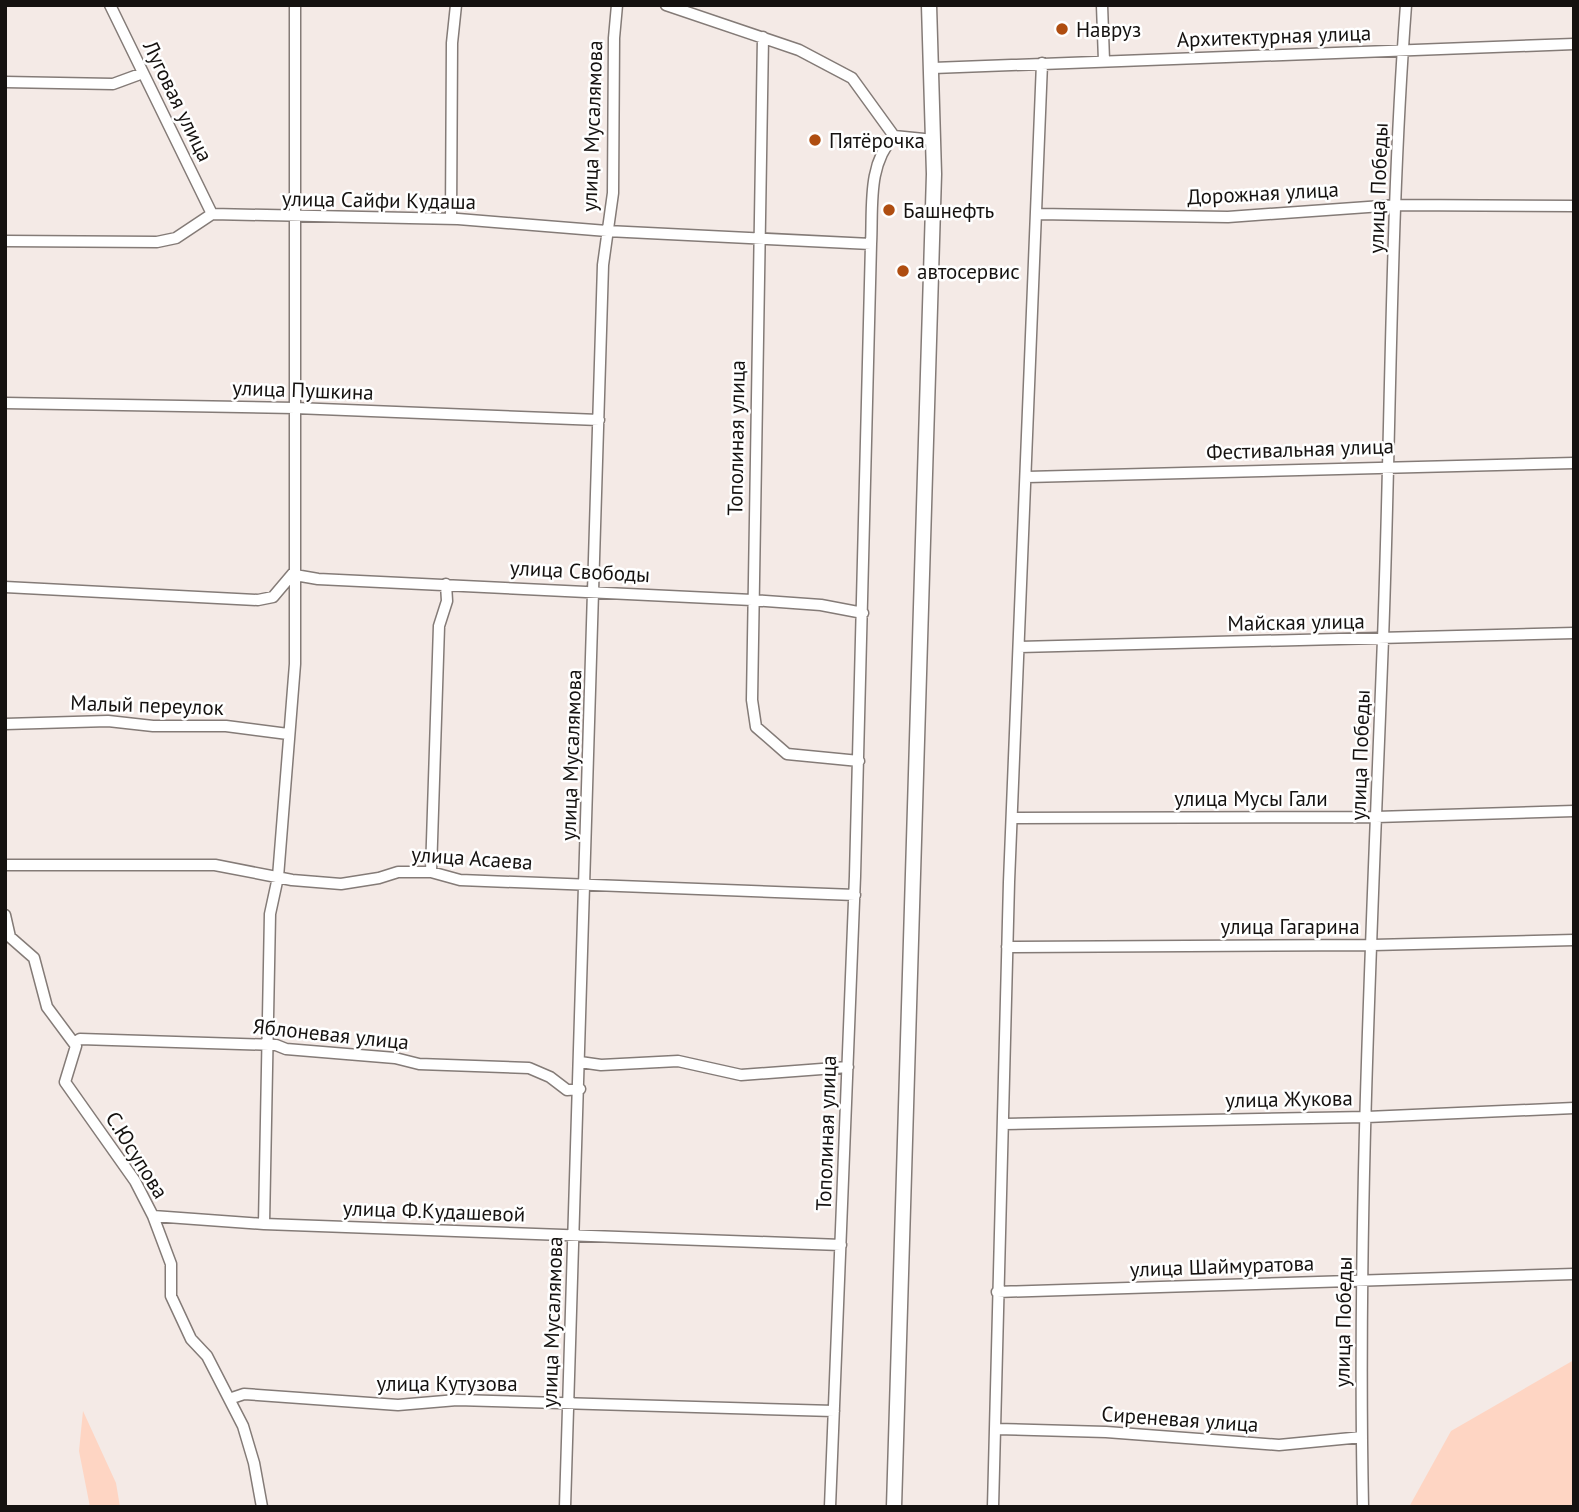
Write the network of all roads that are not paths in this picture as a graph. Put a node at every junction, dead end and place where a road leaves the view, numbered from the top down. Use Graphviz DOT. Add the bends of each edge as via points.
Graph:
graph roads {
  1 [pos="110,5"];
  2 [pos="295,5"];
  3 [pos="456,5"];
  4 [pos="617,5"];
  5 [pos="666,5"];
  6 [pos="929,5"];
  7 [pos="1102,5"];
  8 [pos="1406,5"];
  9 [pos="763,37"];
  10 [pos="1574,44"];
  11 [pos="1403,50"];
  12 [pos="1104,61"];
  13 [pos="1042,63"];
  14 [pos="933,68"];
  15 [pos="143,73"];
  16 [pos="5,82"];
  17 [pos="894,136"];
  18 [pos="934,140"];
  19 [pos="1395,205"];
  20 [pos="1574,206"];
  21 [pos="212,214"];
  22 [pos="1037,214"];
  23 [pos="295,217"];
  24 [pos="452,219"];
  25 [pos="607,231"];
  26 [pos="759,238"];
  27 [pos="5,240"];
  28 [pos="872,244"];
  29 [pos="5,403"];
  30 [pos="295,408"];
  31 [pos="599,420"];
  32 [pos="1574,463"];
  33 [pos="1389,466"];
  34 [pos="1027,477"];
  35 [pos="295,573"];
  36 [pos="446,584"];
  37 [pos="5,587"];
  38 [pos="594,590"];
  39 [pos="752,600"];
  40 [pos="863,613"];
  41 [pos="1574,633"];
  42 [pos="1383,640"];
  43 [pos="1019,647"];
  44 [pos="5,724"];
  45 [pos="288,734"];
  46 [pos="859,761"];
  47 [pos="1574,811"];
  48 [pos="1376,817"];
  49 [pos="1013,818"];
  50 [pos="5,865"];
  51 [pos="431,872"];
  52 [pos="278,877"];
  53 [pos="587,884"];
  54 [pos="855,895"];
  55 [pos="5,915"];
  56 [pos="1574,940"];
  57 [pos="1373,945"];
  58 [pos="1007,947"];
  59 [pos="74,1043"];
  60 [pos="267,1044"];
  61 [pos="580,1062"];
  62 [pos="848,1067"];
  63 [pos="580,1089"];
  64 [pos="1574,1108"];
  65 [pos="1367,1117"];
  66 [pos="1004,1124"];
  67 [pos="153,1216"];
  68 [pos="264,1224"];
  69 [pos="575,1236"];
  70 [pos="841,1245"];
  71 [pos="1574,1274"];
  72 [pos="1363,1280"];
  73 [pos="996,1292"];
  74 [pos="229,1399"];
  75 [pos="569,1404"];
  76 [pos="834,1411"];
  77 [pos="995,1429"];
  78 [pos="1362,1437"];
  79 [pos="262,1507"];
  80 [pos="565,1507"];
  81 [pos="830,1507"];
  82 [pos="894,1507"];
  83 [pos="993,1507"];
  84 [pos="1363,1507"];
  1 -- 15 [label="street, Луговая улица"];
  2 -- 23 [label="street"];
  3 -- 24 [label="street"];
  4 -- 25 [label="street, улица Мусалямова" via="614,193"];
  5 -- 9 [label="street"];
  6 -- 14 [label="main road"];
  7 -- 12 [label="street"];
  8 -- 11 [label="street, улица Победы"];
  9 -- 17 [label="street" via="852,78"];
  9 -- 26 [label="street, Тополиная улица"];
  10 -- 11 [label="street, Архитектурная улица"];
  11 -- 12 [label="street, Архитектурная улица"];
  11 -- 19 [label="street, улица Победы"];
  12 -- 13 [label="street, Архитектурная улица"];
  13 -- 14 [label="street, Архитектурная улица"];
  13 -- 22 [label="street"];
  14 -- 18 [label="main road"];
  15 -- 16 [label="street" via="113,84"];
  15 -- 21 [label="street, Луговая улица"];
  17 -- 18 [label="street"];
  17 -- 28 [label="street, Тополиная улица" via="876,164"];
  18 -- 82 [label="main road"];
  19 -- 20 [label="street, Дорожная улица"];
  19 -- 22 [label="street, Дорожная улица" via="1228,217"];
  19 -- 33 [label="street, улица Победы"];
  21 -- 23 [label="street, улица Сайфи Кудаша"];
  21 -- 27 [label="street" via="176,238 157,242"];
  22 -- 34 [label="street"];
  23 -- 24 [label="street, улица Сайфи Кудаша"];
  23 -- 30 [label="street"];
  24 -- 25 [label="street, улица Сайфи Кудаша"];
  25 -- 26 [label="street, улица Сайфи Кудаша"];
  25 -- 31 [label="street, улица Мусалямова"];
  26 -- 28 [label="street, улица Сайфи Кудаша"];
  26 -- 39 [label="street, Тополиная улица"];
  28 -- 40 [label="street, Тополиная улица"];
  29 -- 30 [label="street, улица Пушкина"];
  30 -- 31 [label="street, улица Пушкина"];
  30 -- 35 [label="street"];
  31 -- 38 [label="street, улица Мусалямова"];
  32 -- 33 [label="street, Фестивальная улица"];
  33 -- 34 [label="street, Фестивальная улица"];
  33 -- 42 [label="street, улица Победы"];
  34 -- 43 [label="street"];
  35 -- 36 [label="street, улица Свободы" via="318,579"];
  35 -- 37 [label="street" via="273,597 258,600"];
  35 -- 45 [label="street" via="295,664"];
  36 -- 38 [label="street, улица Свободы"];
  36 -- 51 [label="street" via="447,601 439,626"];
  38 -- 39 [label="street, улица Свободы"];
  38 -- 53 [label="street, улица Мусалямова"];
  39 -- 40 [label="street, улица Свободы"];
  39 -- 46 [label="street, Тополиная улица" via="751,700 756,727 787,754"];
  40 -- 46 [label="street, Тополиная улица"];
  41 -- 42 [label="street, Майская улица"];
  42 -- 43 [label="street, Майская улица"];
  42 -- 48 [label="street, улица Победы"];
  43 -- 49 [label="street"];
  44 -- 45 [label="street, Малый переулок" via="108,721 226,726"];
  45 -- 52 [label="street"];
  46 -- 54 [label="street, Тополиная улица"];
  47 -- 48 [label="street, улица Мусы Гали"];
  48 -- 49 [label="street, улица Мусы Гали"];
  48 -- 57 [label="street, улица Победы"];
  49 -- 58 [label="street"];
  50 -- 52 [label="street, улица Асаева" via="215,865"];
  51 -- 52 [label="street, улица Асаева" via="398,872 341,884"];
  51 -- 53 [label="street, улица Асаева" via="460,880"];
  52 -- 60 [label="street" via="270,914"];
  53 -- 54 [label="street, улица Асаева"];
  53 -- 61 [label="street, улица Мусалямова"];
  54 -- 62 [label="street, Тополиная улица"];
  55 -- 59 [label="street" via="10,937 34,958 47,1007"];
  56 -- 57 [label="street, улица Гагарина"];
  57 -- 58 [label="street, улица Гагарина"];
  57 -- 65 [label="street, улица Победы"];
  58 -- 66 [label="street"];
  59 -- 60 [label="street, Яблоневая улица" via="80,1039"];
  59 -- 67 [label="street, С.Юсупова" via="65,1082 135,1181"];
  60 -- 63 [label="street, Яблоневая улица" via="419,1063 529,1068 567,1090"];
  60 -- 68 [label="street"];
  61 -- 62 [label="street" via="678,1061 741,1074"];
  61 -- 63 [label="street, улица Мусалямова"];
  62 -- 70 [label="street, Тополиная улица"];
  63 -- 69 [label="street, улица Мусалямова"];
  64 -- 65 [label="street, улица Жукова"];
  65 -- 66 [label="street, улица Жукова"];
  65 -- 72 [label="street, улица Победы"];
  66 -- 73 [label="street"];
  67 -- 68 [label="street, улица Ф.Кудашевой"];
  67 -- 74 [label="street, С.Юсупова" via="170,1264 171,1296 191,1339 207,1356"];
  68 -- 69 [label="street, улица Ф.Кудашевой"];
  69 -- 70 [label="street, улица Ф.Кудашевой"];
  69 -- 75 [label="street, улица Мусалямова"];
  70 -- 76 [label="street, Тополиная улица"];
  71 -- 72 [label="street, улица Шаймуратова"];
  72 -- 73 [label="street, улица Шаймуратова"];
  72 -- 78 [label="street, улица Победы"];
  73 -- 77 [label="street"];
  74 -- 75 [label="street, улица Кутузова" via="244,1395 398,1405 427,1400"];
  74 -- 79 [label="street, С.Юсупова" via="254,1462"];
  75 -- 76 [label="street, улица Кутузова"];
  75 -- 80 [label="street, улица Мусалямова"];
  76 -- 81 [label="street, Тополиная улица"];
  77 -- 78 [label="street, Сиреневая улица" via="1279,1445"];
  77 -- 83 [label="street"];
  78 -- 84 [label="street, улица Победы"];
}
